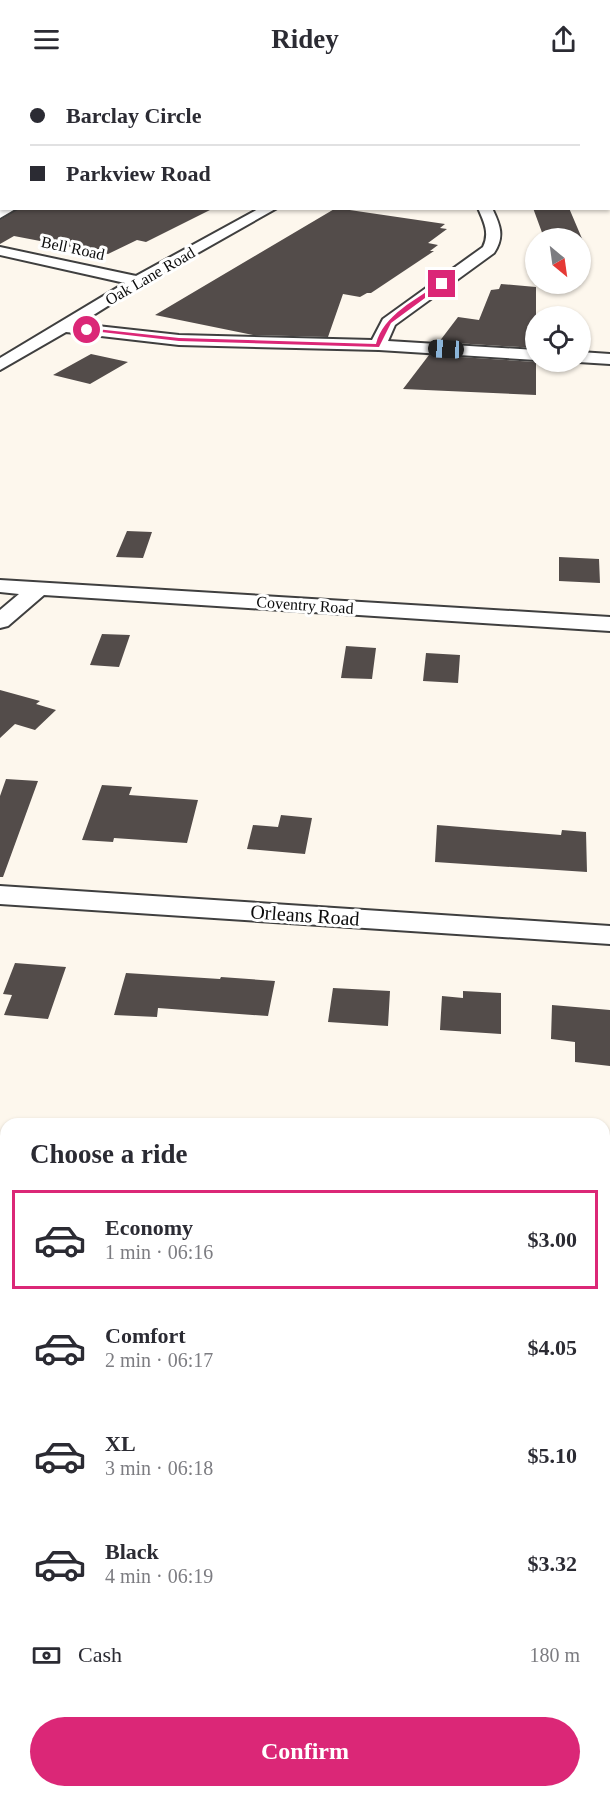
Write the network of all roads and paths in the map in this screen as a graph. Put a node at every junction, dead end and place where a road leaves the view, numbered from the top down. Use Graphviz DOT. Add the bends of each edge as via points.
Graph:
graph roads {
  1 [pos="267,210"];
  2 [pos="486,210"];
  3 [pos="0,251"];
  4 [pos="138,281"];
  5 [pos="64,327"];
  6 [pos="379,345"];
  7 [pos="525,354"];
  8 [pos="591,358"];
  9 [pos="610,359"];
  10 [pos="0,365"];
  11 [pos="0,586"];
  12 [pos="38,589"];
  13 [pos="0,621"];
  14 [pos="610,624"];
  15 [pos="0,895"];
  16 [pos="610,935"];
  1 -- 4 [label="street, Oak Lane Road"];
  2 -- 6 [label="street" via="496,233 489,250 389,322"];
  3 -- 4 [label="street, Bell Road"];
  4 -- 5 [label="street, Oak Lane Road"];
  5 -- 6 [label="street" via="179,340"];
  5 -- 10 [label="street, Oak Lane Road"];
  6 -- 7 [label="street"];
  8 -- 9 [label="street"];
  11 -- 12 [label="street, Coventry Road"];
  12 -- 13 [label="street"];
  12 -- 14 [label="street, Coventry Road"];
  15 -- 16 [label="street, Orleans Road"];
}
